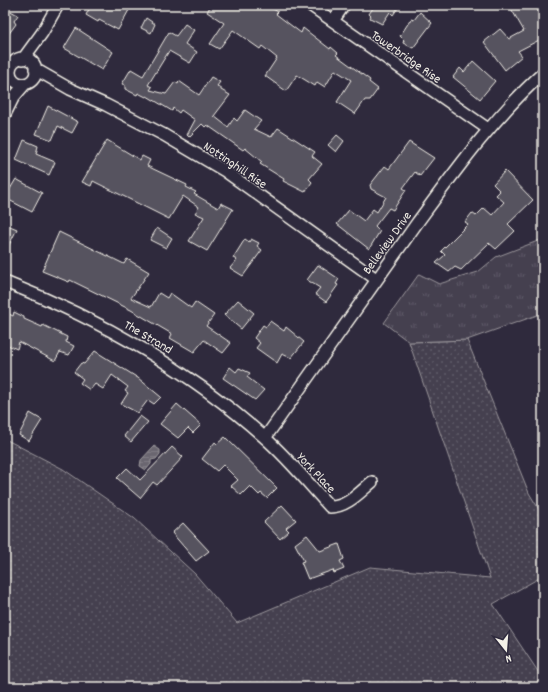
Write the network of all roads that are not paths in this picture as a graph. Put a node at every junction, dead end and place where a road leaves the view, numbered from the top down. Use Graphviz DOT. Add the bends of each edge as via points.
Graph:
graph roads {
  1 [pos="58,5"];
  2 [pos="310,5"];
  3 [pos="344,5"];
  4 [pos="333,21"];
  5 [pos="42,33"];
  6 [pos="5,58"];
  7 [pos="20,59"];
  8 [pos="35,66"];
  9 [pos="9,72"];
  10 [pos="543,72"];
  11 [pos="27,83"];
  12 [pos="70,89"];
  13 [pos="5,110"];
  14 [pos="5,114"];
  15 [pos="488,129"];
  16 [pos="376,279"];
  17 [pos="5,282"];
  18 [pos="265,438"];
  19 [pos="372,482"];
  1 -- 5 [label="street"];
  2 -- 4 [label="street, Towerbridge Rise"];
  3 -- 4 [label="street"];
  4 -- 15 [label="street, Towerbridge Rise"];
  5 -- 7 [label="street"];
  5 -- 8 [label="street" via="35,51"];
  6 -- 7 [label="street"];
  7 -- 8 [label="street" via="29,59"];
  7 -- 9 [label="street" via="12,64"];
  8 -- 11 [label="street" via="34,78"];
  8 -- 12 [label="street, Nottinghill Rise"];
  9 -- 11 [label="street" via="19,83"];
  9 -- 13 [label="street"];
  10 -- 15 [label="street, Belleview Drive"];
  11 -- 12 [label="street, Nottinghill Rise" via="48,83"];
  11 -- 14 [label="street" via="13,98"];
  12 -- 16 [label="street, Nottinghill Rise" via="164,135 225,171"];
  15 -- 16 [label="street, Belleview Drive"];
  16 -- 18 [label="street, Belleview Drive"];
  17 -- 18 [label="street, The Strand" via="70,309 166,361"];
  18 -- 19 [label="street, York Place" via="330,507 337,507 351,500"];
}
